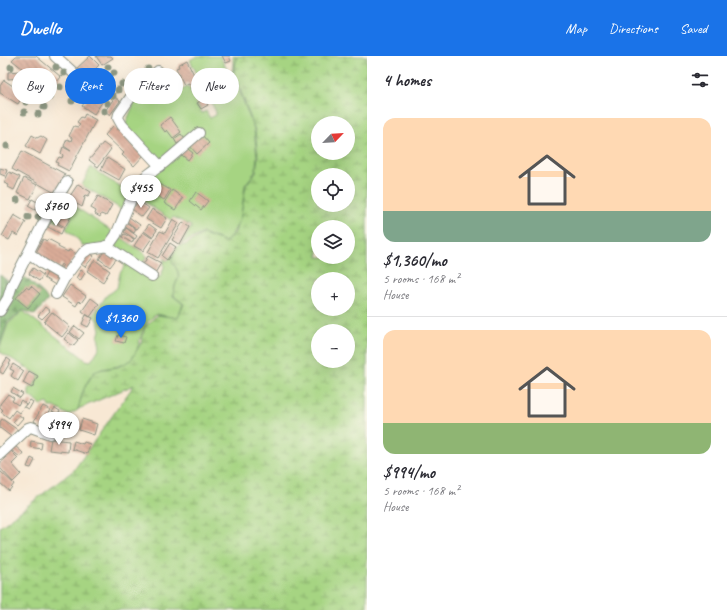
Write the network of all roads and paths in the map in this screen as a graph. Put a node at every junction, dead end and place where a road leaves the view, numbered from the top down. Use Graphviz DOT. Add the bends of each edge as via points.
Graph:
graph roads {
  1 [pos="55,56"];
  2 [pos="68,68"];
  3 [pos="126,104"];
  4 [pos="199,133"];
  5 [pos="160,166"];
  6 [pos="67,182"];
  7 [pos="106,246"];
  8 [pos="29,254"];
  9 [pos="152,276"];
  10 [pos="65,277"];
  11 [pos="56,294"];
  12 [pos="0,310"];
  13 [pos="50,434"];
  14 [pos="0,454"];
  1 -- 2 [label="street"];
  3 -- 5 [label="street" via="118,118"];
  4 -- 5 [label="street"];
  5 -- 7 [label="street" via="145,177 132,197 116,234"];
  6 -- 8 [label="street" via="51,208"];
  7 -- 9 [label="street"];
  7 -- 10 [label="street" via="86,250"];
  8 -- 10 [label="street"];
  8 -- 12 [label="street"];
  10 -- 11 [label="street"];
  13 -- 14 [label="street" via="28,428"];
}
